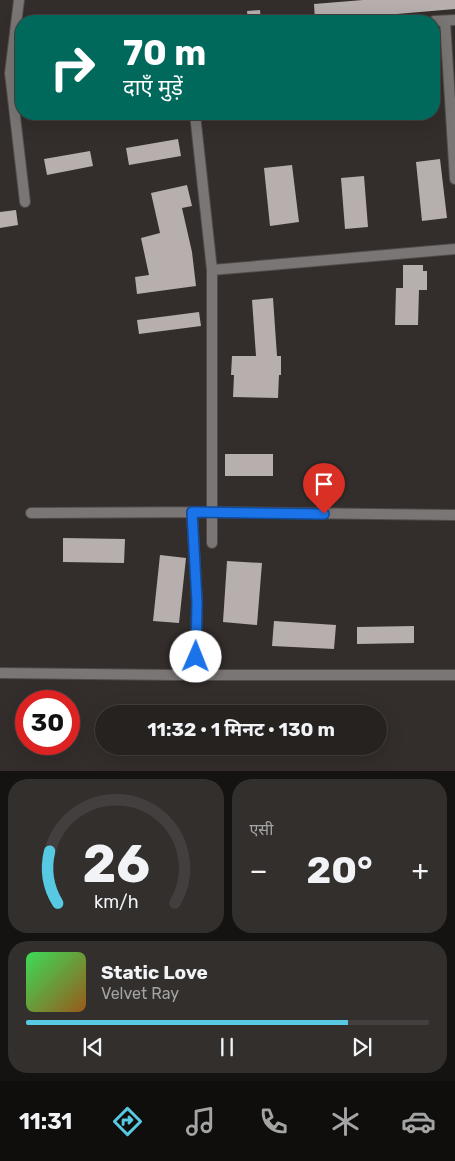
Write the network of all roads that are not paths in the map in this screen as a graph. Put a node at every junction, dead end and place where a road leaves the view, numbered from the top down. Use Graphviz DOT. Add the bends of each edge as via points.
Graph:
graph roads {
  1 [pos="19,0"];
  2 [pos="17,15"];
  3 [pos="450,21"];
  4 [pos="15,32"];
  5 [pos="15,116"];
  6 [pos="15,120"];
  7 [pos="196,120"];
  8 [pos="455,179"];
  9 [pos="25,202"];
  10 [pos="455,249"];
  11 [pos="212,270"];
  12 [pos="192,512"];
  13 [pos="212,512"];
  14 [pos="30,513"];
  15 [pos="455,515"];
  16 [pos="212,543"];
  17 [pos="0,673"];
  18 [pos="195,675"];
  19 [pos="455,675"];
  1 -- 2 [label="street"];
  3 -- 8 [label="street"];
  4 -- 5 [label="street" via="10,73"];
  6 -- 9 [label="street"];
  7 -- 11 [label="street"];
  10 -- 11 [label="street"];
  11 -- 13 [label="street"];
  12 -- 13 [label="street"];
  12 -- 14 [label="street"];
  12 -- 18 [label="street" via="197,602"];
  13 -- 15 [label="street"];
  13 -- 16 [label="street"];
  17 -- 18 [label="street"];
  18 -- 19 [label="street"];
}
